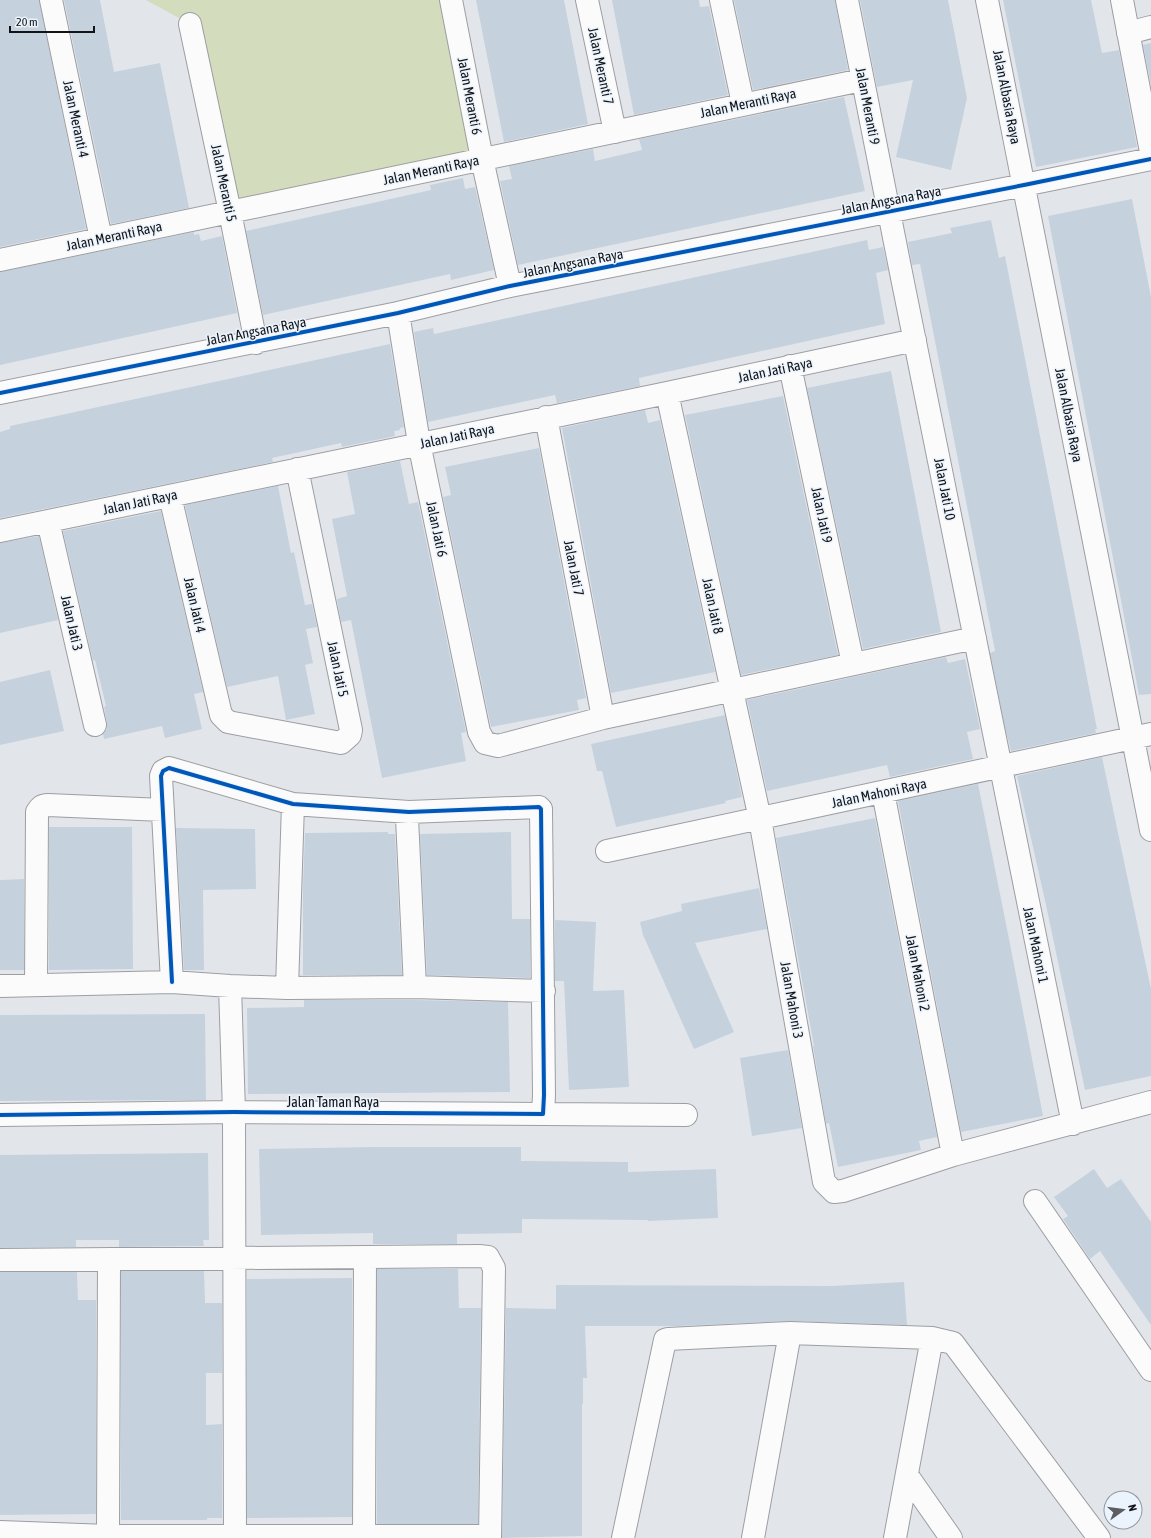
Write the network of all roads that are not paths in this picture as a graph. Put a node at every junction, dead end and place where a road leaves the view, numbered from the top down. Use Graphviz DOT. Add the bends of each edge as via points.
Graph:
graph roads {
  1 [pos="51,0"];
  2 [pos="451,0"];
  3 [pos="587,0"];
  4 [pos="721,0"];
  5 [pos="846,0"];
  6 [pos="987,0"];
  7 [pos="1122,0"];
  8 [pos="190,24"];
  9 [pos="1151,27"];
  10 [pos="1128,33"];
  11 [pos="862,80"];
  12 [pos="743,104"];
  13 [pos="615,132"];
  14 [pos="1151,152"];
  15 [pos="482,159"];
  16 [pos="1151,159"];
  17 [pos="1024,185"];
  18 [pos="889,211"];
  19 [pos="230,212"];
  20 [pos="101,239"];
  21 [pos="0,260"];
  22 [pos="510,286"];
  23 [pos="398,313"];
  24 [pos="915,340"];
  25 [pos="256,343"];
  26 [pos="790,366"];
  27 [pos="0,393"];
  28 [pos="667,393"];
  29 [pos="546,417"];
  30 [pos="419,444"];
  31 [pos="297,469"];
  32 [pos="170,496"];
  33 [pos="48,521"];
  34 [pos="0,531"];
  35 [pos="975,638"];
  36 [pos="853,664"];
  37 [pos="731,690"];
  38 [pos="221,715"];
  39 [pos="603,718"];
  40 [pos="95,725"];
  41 [pos="1142,736"];
  42 [pos="999,767"];
  43 [pos="883,792"];
  44 [pos="293,804"];
  45 [pos="163,810"];
  46 [pos="409,812"];
  47 [pos="760,818"];
  48 [pos="1151,830"];
  49 [pos="607,851"];
  50 [pos="172,982"];
  51 [pos="36,985"];
  52 [pos="0,986"];
  53 [pos="230,986"];
  54 [pos="415,987"];
  55 [pos="287,988"];
  56 [pos="544,990"];
  57 [pos="1151,1102"];
  58 [pos="234,1112"];
  59 [pos="543,1114"];
  60 [pos="0,1115"];
  61 [pos="686,1115"];
  62 [pos="1073,1124"];
  63 [pos="953,1155"];
  64 [pos="1035,1202"];
  65 [pos="365,1258"];
  66 [pos="234,1259"];
  67 [pos="0,1260"];
  68 [pos="109,1260"];
  69 [pos="790,1333"];
  70 [pos="932,1338"];
  71 [pos="1151,1370"];
  72 [pos="907,1475"];
  73 [pos="0,1532"];
  74 [pos="108,1536"];
  75 [pos="364,1536"];
  76 [pos="235,1537"];
  77 [pos="490,1537"];
  78 [pos="623,1538"];
  79 [pos="753,1538"];
  80 [pos="896,1538"];
  81 [pos="951,1538"];
  82 [pos="1099,1538"];
  1 -- 20 [label="street, Jalan Meranti 4"];
  2 -- 15 [label="street, Jalan Meranti 6"];
  3 -- 13 [label="street, Jalan Meranti 7"];
  4 -- 12 [label="street"];
  5 -- 11 [label="street, Jalan Meranti 9"];
  6 -- 17 [label="street, Jalan Albasia Raya"];
  7 -- 10 [label="street"];
  8 -- 19 [label="street, Jalan Meranti 5"];
  9 -- 10 [label="street"];
  10 -- 14 [label="street"];
  11 -- 12 [label="street, Jalan Meranti Raya"];
  11 -- 18 [label="street, Jalan Meranti 9"];
  12 -- 13 [label="street, Jalan Meranti Raya"];
  13 -- 15 [label="street, Jalan Meranti Raya"];
  15 -- 19 [label="street, Jalan Meranti Raya"];
  15 -- 22 [label="street, Jalan Meranti 6"];
  16 -- 17 [label="street, Jalan Angsana Raya"];
  17 -- 18 [label="street, Jalan Angsana Raya"];
  17 -- 41 [label="street, Jalan Albasia Raya"];
  18 -- 22 [label="street, Jalan Angsana Raya"];
  18 -- 24 [label="street, Jalan Jati 10"];
  19 -- 20 [label="street, Jalan Meranti Raya"];
  19 -- 25 [label="street, Jalan Meranti 5"];
  20 -- 21 [label="street, Jalan Meranti Raya"];
  22 -- 23 [label="street, Jalan Angsana Raya"];
  23 -- 25 [label="street, Jalan Angsana Raya"];
  23 -- 30 [label="street, Jalan Jati 6"];
  24 -- 26 [label="street, Jalan Jati Raya"];
  24 -- 35 [label="street, Jalan Jati 10"];
  25 -- 27 [label="street, Jalan Angsana Raya"];
  26 -- 28 [label="street, Jalan Jati Raya"];
  26 -- 36 [label="street, Jalan Jati 9"];
  28 -- 29 [label="street, Jalan Jati Raya"];
  28 -- 37 [label="street, Jalan Jati 8"];
  29 -- 30 [label="street, Jalan Jati Raya"];
  29 -- 39 [label="street, Jalan Jati 7"];
  30 -- 31 [label="street, Jalan Jati Raya"];
  30 -- 39 [label="street, Jalan Jati 6" via="479,732 486,743 498,746"];
  31 -- 32 [label="street, Jalan Jati Raya"];
  31 -- 38 [label="street, Jalan Jati 5" via="350,735 337,742 228,722"];
  32 -- 33 [label="street, Jalan Jati Raya"];
  32 -- 38 [label="street, Jalan Jati 4"];
  33 -- 34 [label="street, Jalan Jati Raya"];
  33 -- 40 [label="street, Jalan Jati 3"];
  35 -- 36 [label="street"];
  35 -- 42 [label="street, Jalan Jati 10"];
  36 -- 37 [label="street"];
  37 -- 39 [label="street"];
  37 -- 47 [label="street, Jalan Jati 8"];
  41 -- 42 [label="street, Jalan Mahoni Raya"];
  41 -- 48 [label="street, Jalan Albasia Raya"];
  42 -- 43 [label="street, Jalan Mahoni Raya"];
  42 -- 62 [label="street, Jalan Mahoni 1"];
  43 -- 47 [label="street, Jalan Mahoni Raya"];
  43 -- 63 [label="street, Jalan Mahoni 2"];
  44 -- 45 [label="street" via="168,768 161,776"];
  44 -- 46 [label="street"];
  44 -- 55 [label="street"];
  45 -- 50 [label="street"];
  45 -- 51 [label="street" via="43,805 37,812"];
  46 -- 54 [label="street" via="407,818"];
  46 -- 56 [label="street" via="539,807 541,809"];
  47 -- 49 [label="street, Jalan Mahoni Raya"];
  47 -- 63 [label="street, Jalan Mahoni 3" via="824,1182 834,1192 844,1191"];
  50 -- 51 [label="street"];
  50 -- 53 [label="street"];
  51 -- 52 [label="street"];
  53 -- 55 [label="street"];
  53 -- 58 [label="street"];
  54 -- 55 [label="street"];
  54 -- 56 [label="street"];
  56 -- 59 [label="street"];
  57 -- 62 [label="street"];
  58 -- 59 [label="street, Jalan Taman Raya"];
  58 -- 60 [label="street, Jalan Taman Raya"];
  58 -- 66 [label="street"];
  59 -- 61 [label="street, Jalan Taman Raya"];
  62 -- 63 [label="street"];
  64 -- 71 [label="street"];
  65 -- 66 [label="street"];
  65 -- 75 [label="street"];
  65 -- 77 [label="street" via="480,1256 488,1257 494,1268"];
  66 -- 68 [label="street"];
  66 -- 76 [label="street"];
  67 -- 68 [label="street"];
  68 -- 74 [label="street"];
  69 -- 70 [label="street"];
  69 -- 78 [label="street" via="665,1340"];
  69 -- 79 [label="street"];
  70 -- 72 [label="street"];
  70 -- 82 [label="street" via="953,1343"];
  72 -- 80 [label="street"];
  72 -- 81 [label="street"];
  73 -- 74 [label="street"];
  74 -- 76 [label="street"];
  75 -- 76 [label="street"];
  75 -- 77 [label="street"];
}
